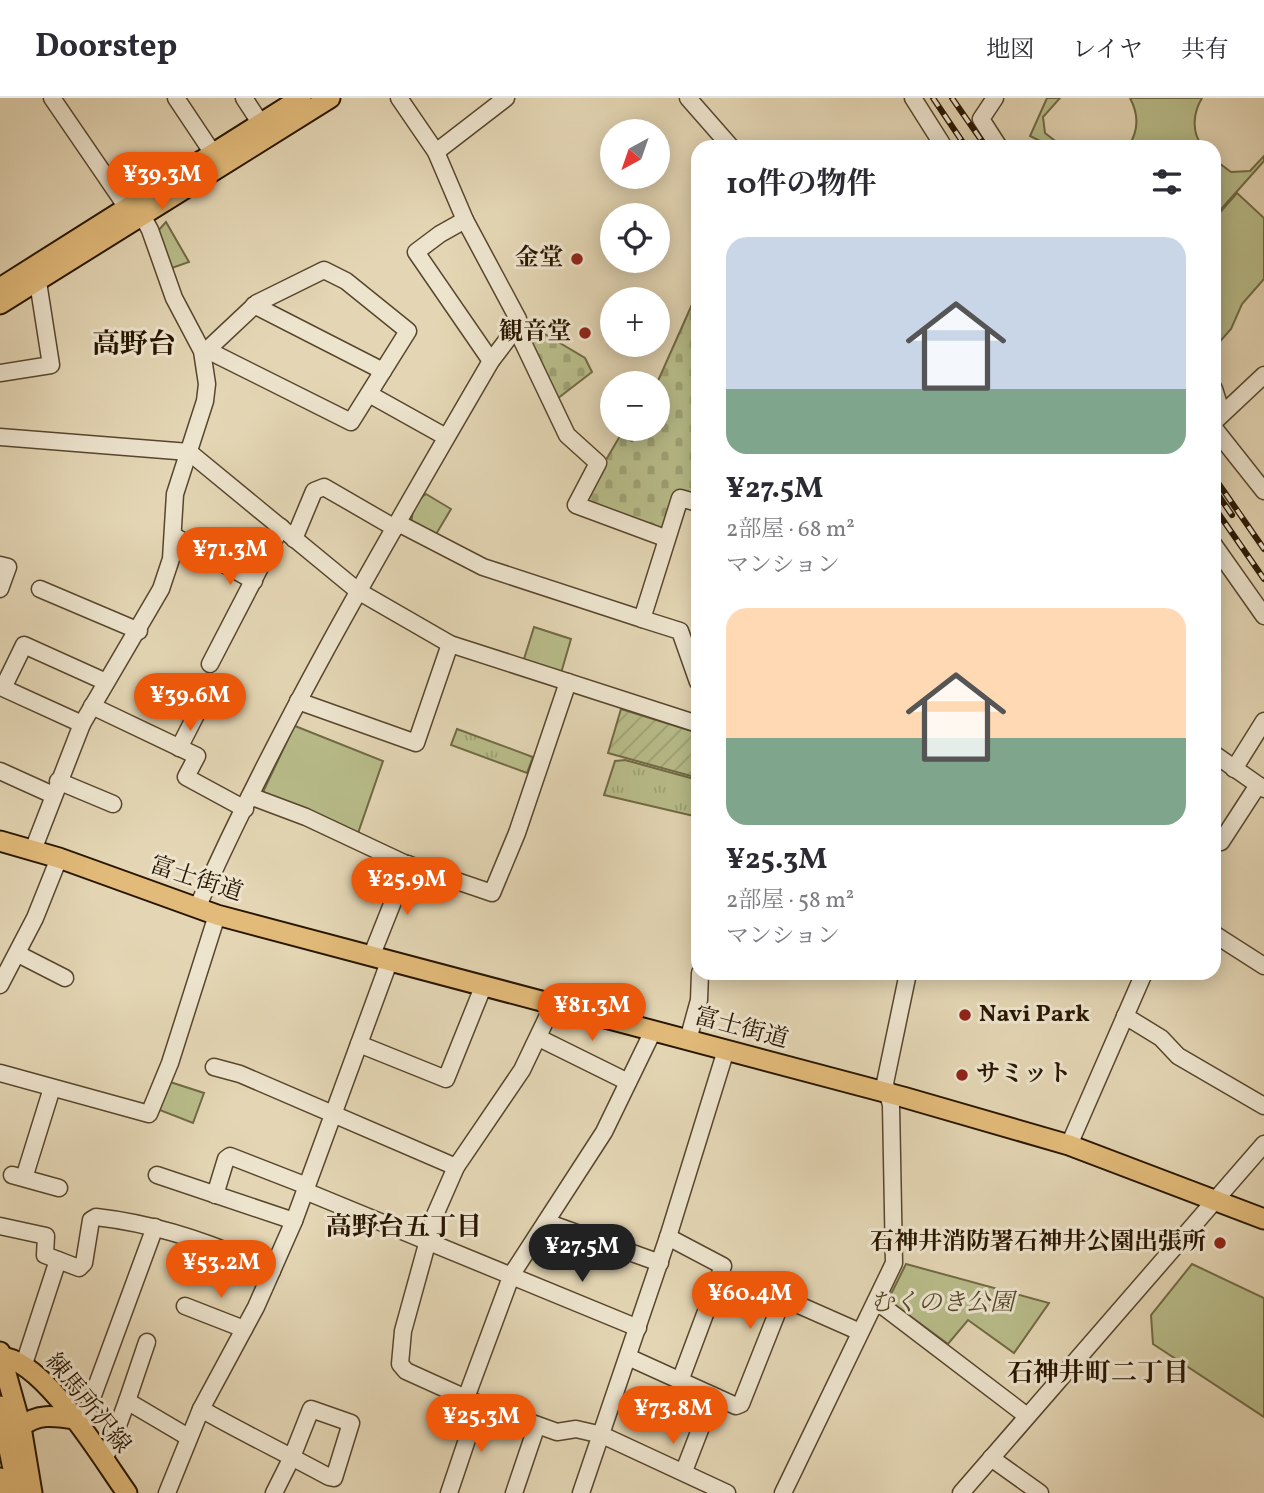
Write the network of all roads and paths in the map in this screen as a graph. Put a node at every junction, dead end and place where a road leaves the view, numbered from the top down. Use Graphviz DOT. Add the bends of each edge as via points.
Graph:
graph roads {
  1 [pos="52,98"];
  2 [pos="176,98"];
  3 [pos="244,98"];
  4 [pos="301,98"];
  5 [pos="330,98"];
  6 [pos="399,98"];
  7 [pos="506,98"];
  8 [pos="688,98"];
  9 [pos="913,98"];
  10 [pos="988,101"];
  11 [pos="261,124"];
  12 [pos="725,140"];
  13 [pos="940,140"];
  14 [pos="994,140"];
  15 [pos="436,152"];
  16 [pos="214,155"];
  17 [pos="135,213"];
  18 [pos="465,220"];
  19 [pos="38,282"];
  20 [pos="0,288"];
  21 [pos="0,304"];
  22 [pos="254,305"];
  23 [pos="516,328"];
  24 [pos="205,351"];
  25 [pos="491,361"];
  26 [pos="383,371"];
  27 [pos="0,373"];
  28 [pos="1264,375"];
  29 [pos="369,394"];
  30 [pos="1221,418"];
  31 [pos="1221,428"];
  32 [pos="0,437"];
  33 [pos="446,437"];
  34 [pos="190,452"];
  35 [pos="1264,491"];
  36 [pos="691,501"];
  37 [pos="396,525"];
  38 [pos="281,527"];
  39 [pos="174,536"];
  40 [pos="665,538"];
  41 [pos="294,539"];
  42 [pos="1221,555"];
  43 [pos="0,565"];
  44 [pos="254,581"];
  45 [pos="0,589"];
  46 [pos="40,589"];
  47 [pos="358,591"];
  48 [pos="1264,616"];
  49 [pos="642,619"];
  50 [pos="139,631"];
  51 [pos="450,644"];
  52 [pos="691,651"];
  53 [pos="210,664"];
  54 [pos="106,682"];
  55 [pos="568,682"];
  56 [pos="298,701"];
  57 [pos="92,706"];
  58 [pos="200,706"];
  59 [pos="1264,721"];
  60 [pos="691,722"];
  61 [pos="82,724"];
  62 [pos="178,748"];
  63 [pos="1221,759"];
  64 [pos="1234,769"];
  65 [pos="0,771"];
  66 [pos="1261,787"];
  67 [pos="56,788"];
  68 [pos="247,803"];
  69 [pos="113,804"];
  70 [pos="0,841"];
  71 [pos="1221,842"];
  72 [pos="33,850"];
  73 [pos="59,858"];
  74 [pos="408,864"];
  75 [pos="197,908"];
  76 [pos="218,915"];
  77 [pos="1221,938"];
  78 [pos="18,954"];
  79 [pos="380,959"];
  80 [pos="1264,966"];
  81 [pos="65,977"];
  82 [pos="700,980"];
  83 [pos="907,980"];
  84 [pos="1141,980"];
  85 [pos="0,985"];
  86 [pos="482,987"];
  87 [pos="554,1005"];
  88 [pos="1125,1016"];
  89 [pos="653,1031"];
  90 [pos="539,1038"];
  91 [pos="688,1040"];
  92 [pos="359,1044"];
  93 [pos="726,1050"];
  94 [pos="214,1067"];
  95 [pos="0,1073"];
  96 [pos="628,1082"];
  97 [pos="52,1088"];
  98 [pos="888,1094"];
  99 [pos="1264,1106"];
  100 [pos="333,1114"];
  101 [pos="1264,1144"];
  102 [pos="1069,1145"];
  103 [pos="456,1167"];
  104 [pos="157,1175"];
  105 [pos="59,1188"];
  106 [pos="306,1188"];
  107 [pos="215,1195"];
  108 [pos="1212,1200"];
  109 [pos="1264,1219"];
  110 [pos="294,1221"];
  111 [pos="546,1222"];
  112 [pos="0,1226"];
  113 [pos="155,1227"];
  114 [pos="668,1237"];
  115 [pos="426,1241"];
  116 [pos="58,1260"];
  117 [pos="660,1263"];
  118 [pos="272,1271"];
  119 [pos="512,1274"];
  120 [pos="876,1301"];
  121 [pos="185,1306"];
  122 [pos="638,1328"];
  123 [pos="244,1329"];
  124 [pos="860,1332"];
  125 [pos="147,1342"];
  126 [pos="1,1355"];
  127 [pos="628,1357"];
  128 [pos="24,1364"];
  129 [pos="680,1381"];
  130 [pos="713,1396"];
  131 [pos="127,1401"];
  132 [pos="473,1401"];
  133 [pos="0,1406"];
  134 [pos="201,1409"];
  135 [pos="1027,1416"];
  136 [pos="77,1423"];
  137 [pos="537,1425"];
  138 [pos="21,1427"];
  139 [pos="602,1435"];
  140 [pos="188,1437"];
  141 [pos="292,1457"];
  142 [pos="102,1458"];
  143 [pos="990,1458"];
  144 [pos="684,1471"];
  145 [pos="0,1480"];
  146 [pos="702,1487"];
  147 [pos="1,1493"];
  148 [pos="18,1493"];
  149 [pos="32,1493"];
  150 [pos="127,1493"];
  151 [pos="167,1493"];
  152 [pos="274,1493"];
  153 [pos="449,1493"];
  154 [pos="514,1493"];
  155 [pos="581,1493"];
  156 [pos="727,1493"];
  157 [pos="783,1493"];
  158 [pos="961,1493"];
  159 [pos="1040,1493"];
  1 -- 17 [label="street"];
  2 -- 16 [label="street"];
  3 -- 11 [label="street"];
  4 -- 11 [label="main road"];
  5 -- 17 [label="main road"];
  6 -- 15 [label="street"];
  7 -- 15 [label="street"];
  8 -- 12 [label="street"];
  9 -- 13 [label="street"];
  10 -- 14 [label="street" via="981,119"];
  11 -- 16 [label="main road"];
  15 -- 18 [label="street"];
  16 -- 17 [label="main road"];
  17 -- 19 [label="main road"];
  17 -- 20 [label="main road"];
  17 -- 24 [label="street" via="150,230 174,298"];
  18 -- 23 [label="street" via="518,319"];
  18 -- 25 [label="street" via="416,253"];
  19 -- 21 [label="main road"];
  19 -- 27 [label="street" via="51,365"];
  22 -- 24 [label="street"];
  22 -- 26 [label="street"];
  22 -- 26 [label="street" via="324,270 346,281 408,331"];
  23 -- 25 [label="street"];
  23 -- 40 [label="street" via="567,435 598,463 576,505"];
  24 -- 29 [label="street" via="351,422"];
  24 -- 34 [label="street" via="205,401"];
  25 -- 33 [label="street"];
  26 -- 29 [label="street"];
  28 -- 30 [label="street"];
  29 -- 33 [label="street"];
  31 -- 35 [label="street"];
  32 -- 34 [label="street"];
  33 -- 37 [label="street"];
  34 -- 38 [label="street"];
  34 -- 39 [label="street" via="175,494"];
  36 -- 40 [label="street" via="680,498"];
  37 -- 41 [label="street" via="324,487 314,491"];
  37 -- 47 [label="street"];
  37 -- 49 [label="street" via="483,567"];
  38 -- 41 [label="street"];
  38 -- 44 [label="street"];
  39 -- 44 [label="street"];
  39 -- 50 [label="street" via="161,589"];
  40 -- 49 [label="street"];
  41 -- 47 [label="street"];
  42 -- 48 [label="street"];
  43 -- 45 [label="street" via="8,567"];
  44 -- 53 [label="street"];
  46 -- 50 [label="street"];
  47 -- 51 [label="street"];
  47 -- 56 [label="street"];
  49 -- 52 [label="street" via="680,631"];
  50 -- 54 [label="street"];
  51 -- 55 [label="street"];
  51 -- 56 [label="street" via="416,743"];
  54 -- 57 [label="street"];
  54 -- 61 [label="street" via="24,645 3,688"];
  55 -- 60 [label="street"];
  55 -- 74 [label="street" via="492,893"];
  56 -- 68 [label="street"];
  57 -- 61 [label="street"];
  57 -- 62 [label="street"];
  58 -- 62 [label="street"];
  59 -- 64 [label="street"];
  61 -- 67 [label="street"];
  62 -- 68 [label="street" via="197,757 186,777"];
  63 -- 64 [label="street"];
  64 -- 66 [label="street"];
  65 -- 67 [label="street"];
  66 -- 71 [label="street"];
  67 -- 69 [label="street"];
  67 -- 72 [label="street"];
  68 -- 74 [label="street" via="306,817"];
  68 -- 75 [label="street"];
  70 -- 72 [label="main road, 富士街道"];
  72 -- 73 [label="main road, 富士街道"];
  73 -- 75 [label="main road, 富士街道"];
  73 -- 78 [label="street"];
  74 -- 79 [label="street"];
  75 -- 76 [label="main road, 富士街道"];
  76 -- 79 [label="main road, 富士街道"];
  76 -- 97 [label="street" via="149,1114"];
  77 -- 80 [label="street"];
  78 -- 81 [label="street"];
  78 -- 85 [label="street"];
  79 -- 86 [label="main road, 富士街道"];
  79 -- 92 [label="street"];
  82 -- 91 [label="street"];
  83 -- 98 [label="street" via="885,1083"];
  84 -- 88 [label="street"];
  86 -- 87 [label="main road, 富士街道"];
  86 -- 92 [label="street" via="446,1079"];
  87 -- 89 [label="main road, 富士街道"];
  87 -- 90 [label="street"];
  88 -- 99 [label="street" via="1160,1038 1178,1056"];
  88 -- 102 [label="street"];
  89 -- 91 [label="main road, 富士街道"];
  89 -- 96 [label="street"];
  90 -- 96 [label="street"];
  90 -- 103 [label="street"];
  91 -- 93 [label="main road, 富士街道"];
  92 -- 100 [label="street"];
  93 -- 98 [label="main road, 富士街道"];
  93 -- 114 [label="street"];
  94 -- 100 [label="street"];
  95 -- 97 [label="street"];
  96 -- 111 [label="street" via="604,1132"];
  97 -- 105 [label="street" via="18,1177"];
  98 -- 102 [label="main road, 富士街道"];
  98 -- 120 [label="street" via="895,1255"];
  100 -- 103 [label="street"];
  100 -- 106 [label="street"];
  101 -- 108 [label="street"];
  102 -- 108 [label="main road, 富士街道"];
  103 -- 115 [label="street"];
  104 -- 107 [label="street"];
  106 -- 107 [label="street" via="230,1156"];
  106 -- 110 [label="street"];
  106 -- 115 [label="street"];
  107 -- 110 [label="street"];
  108 -- 109 [label="main road, 富士街道"];
  108 -- 135 [label="street"];
  110 -- 118 [label="street"];
  111 -- 117 [label="street"];
  111 -- 119 [label="street"];
  112 -- 116 [label="street" via="46,1237 45,1255"];
  113 -- 116 [label="street" via="96,1217 82,1266"];
  113 -- 118 [label="street" via="229,1251"];
  113 -- 136 [label="street"];
  114 -- 117 [label="street"];
  114 -- 129 [label="street" via="723,1266"];
  115 -- 119 [label="street"];
  115 -- 132 [label="street" via="402,1337 400,1364 406,1371"];
  116 -- 128 [label="street"];
  117 -- 122 [label="street"];
  118 -- 123 [label="street"];
  119 -- 122 [label="street"];
  119 -- 132 [label="street"];
  120 -- 124 [label="street"];
  120 -- 135 [label="street"];
  121 -- 123 [label="street"];
  122 -- 127 [label="street"];
  123 -- 134 [label="street"];
  124 -- 130 [label="street" via="783,1297 741,1404"];
  124 -- 157 [label="street"];
  125 -- 131 [label="street"];
  126 -- 128 [label="main road, 練馬所沢線"];
  126 -- 138 [label="main road"];
  127 -- 129 [label="street"];
  127 -- 139 [label="street"];
  128 -- 136 [label="main road, 練馬所沢線"];
  129 -- 130 [label="street"];
  130 -- 144 [label="street"];
  131 -- 140 [label="street"];
  131 -- 142 [label="street"];
  132 -- 137 [label="street"];
  132 -- 153 [label="street"];
  133 -- 148 [label="main road"];
  134 -- 140 [label="street"];
  134 -- 141 [label="street"];
  135 -- 143 [label="street"];
  136 -- 138 [label="main road" via="49,1416"];
  136 -- 142 [label="main road, 練馬所沢線"];
  137 -- 139 [label="street" via="561,1433 576,1429"];
  137 -- 154 [label="street"];
  138 -- 149 [label="main road"];
  139 -- 144 [label="street"];
  139 -- 155 [label="street"];
  140 -- 151 [label="street"];
  141 -- 141 [label="street" via="311,1409 351,1423 334,1478"];
  141 -- 152 [label="street"];
  142 -- 150 [label="main road, 練馬所沢線"];
  143 -- 158 [label="street"];
  143 -- 159 [label="street"];
  144 -- 146 [label="street"];
  145 -- 147 [label="main road"];
  146 -- 156 [label="street"];
}
